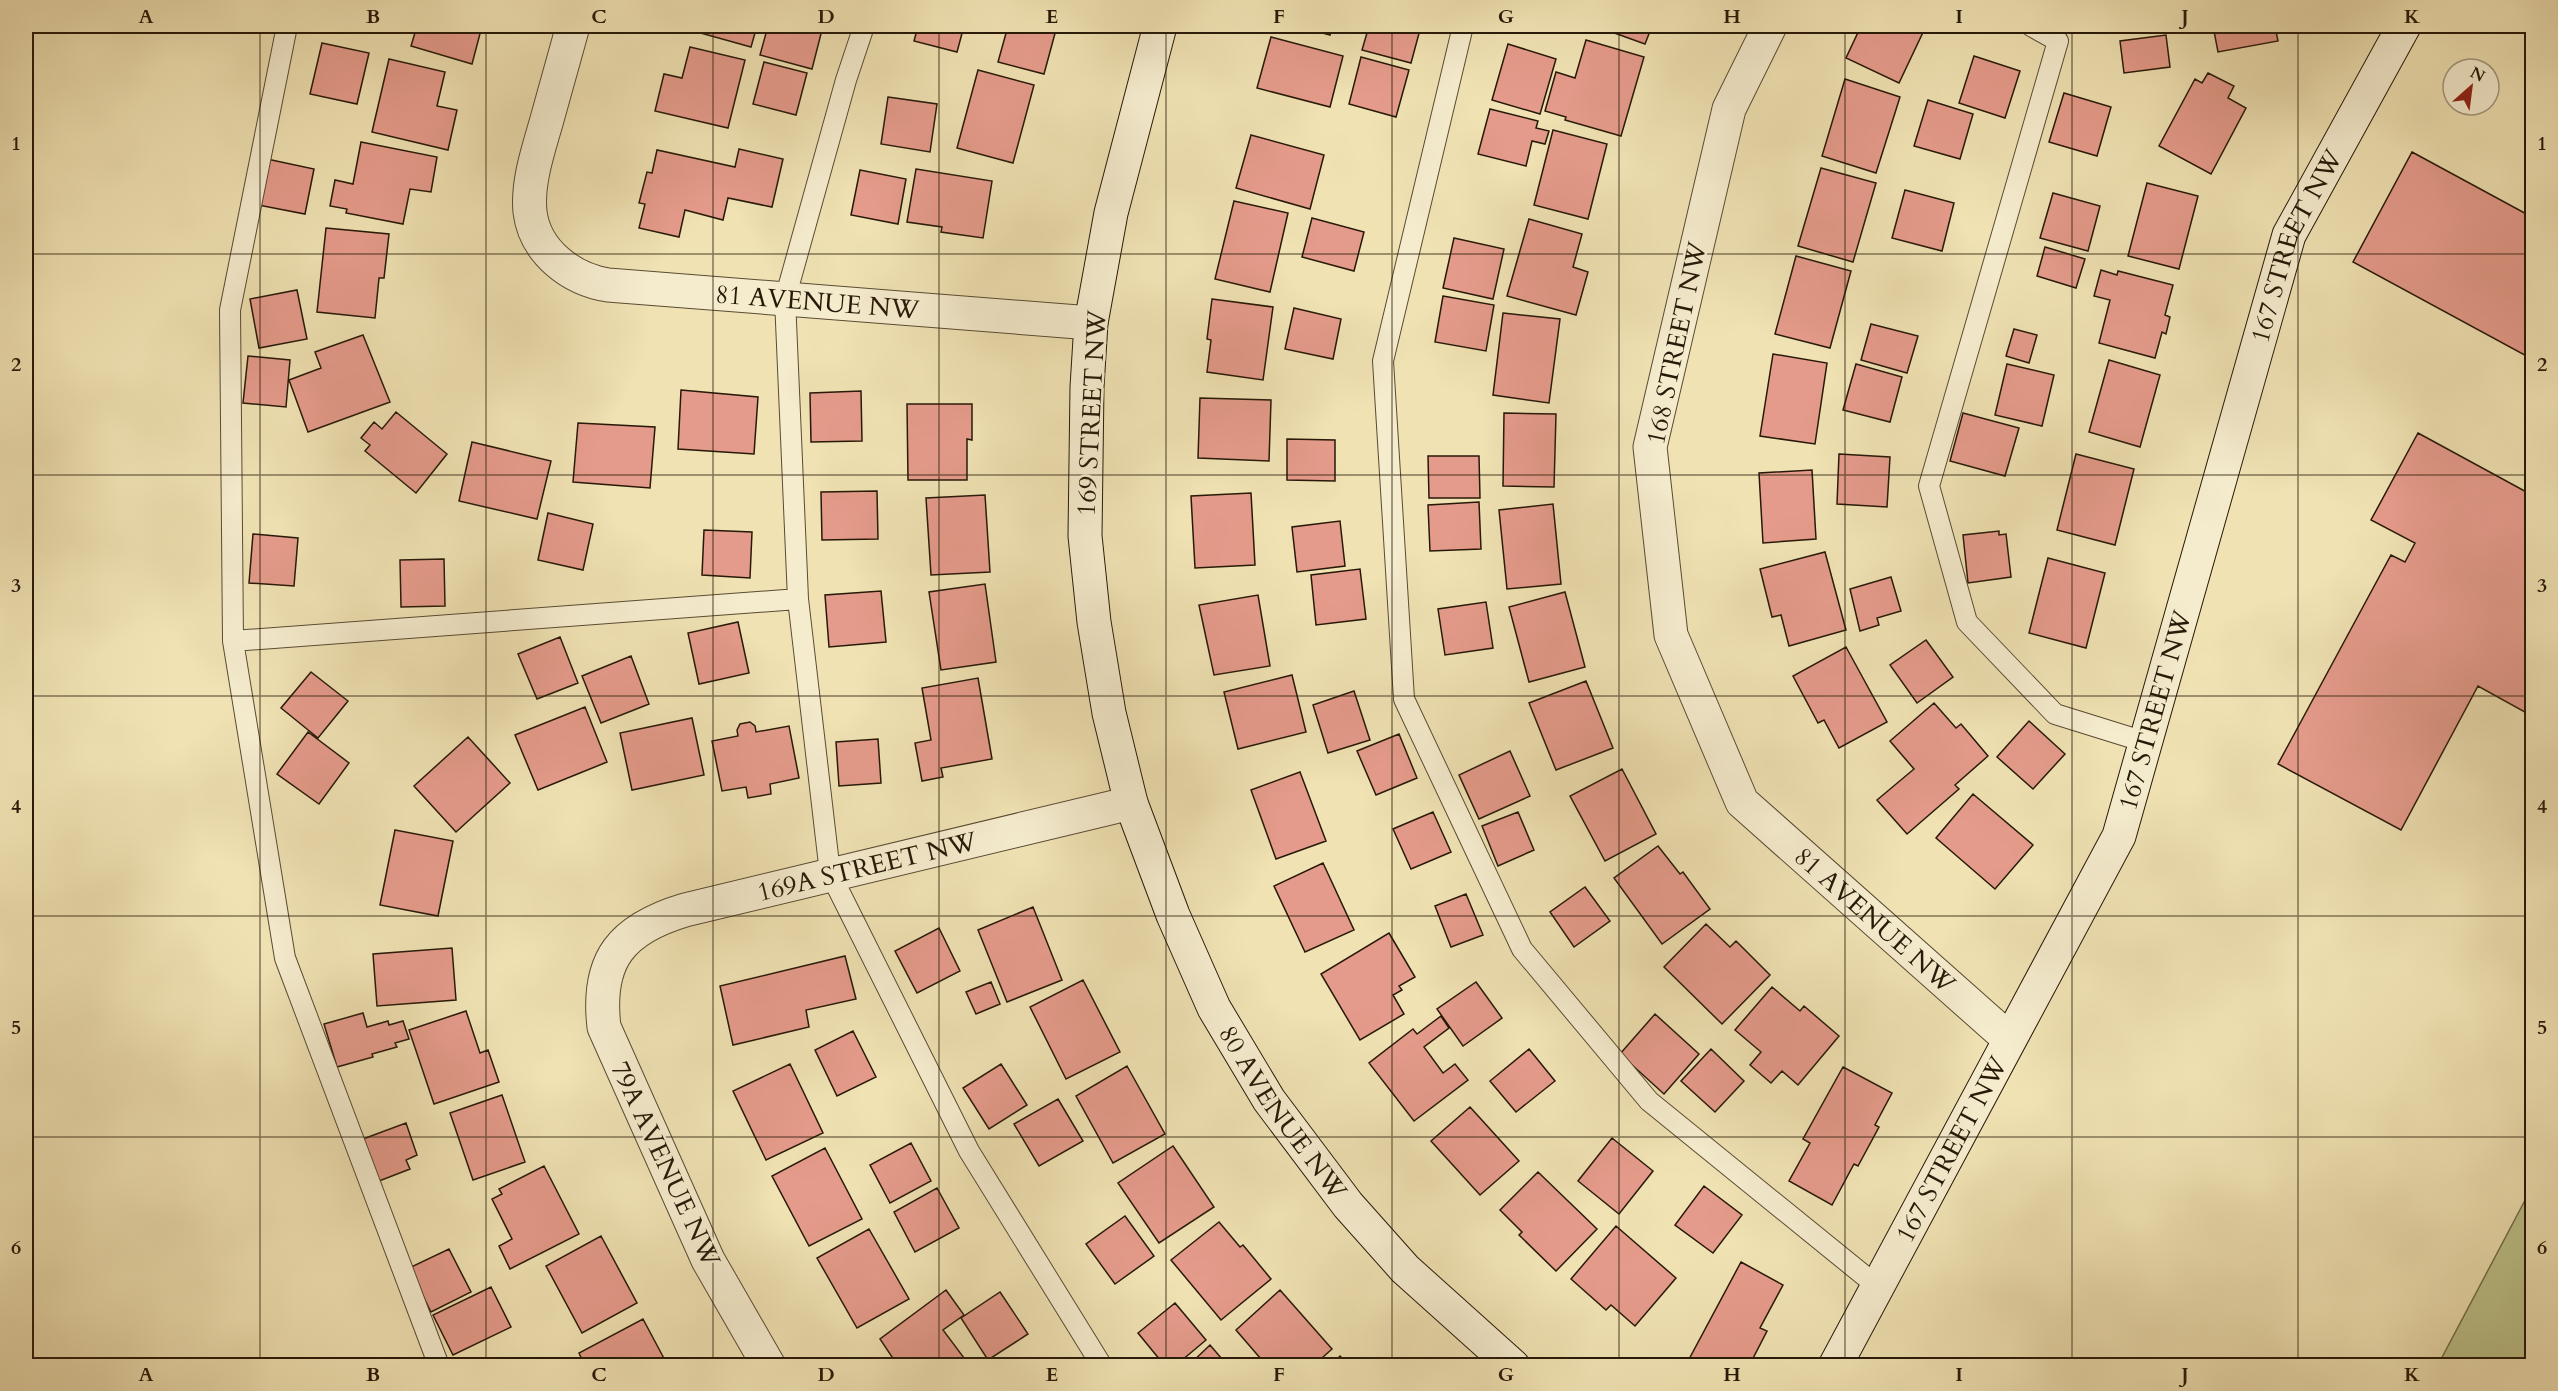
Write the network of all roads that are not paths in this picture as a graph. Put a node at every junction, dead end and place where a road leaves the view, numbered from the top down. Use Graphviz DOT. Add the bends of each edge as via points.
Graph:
graph roads {
  1 [pos="288,26"];
  2 [pos="573,26"];
  3 [pos="864,26"];
  4 [pos="1160,26"];
  5 [pos="1463,26"];
  6 [pos="1770,26"];
  7 [pos="2031,26"];
  8 [pos="2404,26"];
  9 [pos="785,299"];
  10 [pos="1091,324"];
  11 [pos="798,599"];
  12 [pos="233,641"];
  13 [pos="2145,742"];
  14 [pos="1742,802"];
  15 [pos="1131,803"];
  16 [pos="830,873"];
  17 [pos="615,953"];
  18 [pos="2010,1039"];
  19 [pos="1877,1286"];
  20 [pos="439,1365"];
  21 [pos="770,1365"];
  22 [pos="1102,1365"];
  23 [pos="1514,1365"];
  24 [pos="1835,1365"];
  1 -- 12 [label="lane" via="230,310"];
  2 -- 9 [label="street, 81 AVENUE NW" via="536,158 530,196 530,214 537,236 552,258 589,282"];
  3 -- 9 [label="lane"];
  4 -- 10 [label="street, 169 STREET NW" via="1111,213"];
  5 -- 19 [label="lane" via="1383,361 1404,699 1522,949 1649,1101"];
  6 -- 14 [label="street, 168 STREET NW" via="1729,109 1650,447 1671,635"];
  7 -- 13 [label="lane" via="2058,41 1929,486 1967,622 2055,714"];
  8 -- 13 [label="street, 167 STREET NW" via="2289,235"];
  9 -- 10 [label="street, 81 AVENUE NW"];
  9 -- 11 [label="lane"];
  10 -- 15 [label="street, 169 STREET NW" via="1085,536 1107,701"];
  11 -- 12 [label="lane"];
  11 -- 16 [label="lane"];
  12 -- 20 [label="lane" via="285,958"];
  13 -- 18 [label="street, 167 STREET NW" via="2119,836"];
  14 -- 18 [label="street, 81 AVENUE NW"];
  15 -- 16 [label="street, 169A STREET NW"];
  15 -- 23 [label="street, 80 AVENUE NW" via="1173,915 1214,1008 1269,1100 1348,1205 1405,1269"];
  16 -- 17 [label="street, 169A STREET NW" via="649,922 630,935"];
  16 -- 22 [label="lane" via="969,1151"];
  17 -- 21 [label="street, 79A AVENUE NW" via="604,978 604,1027 708,1260"];
  18 -- 19 [label="street, 167 STREET NW"];
  19 -- 24 [label="street, 167 STREET NW"];
}
